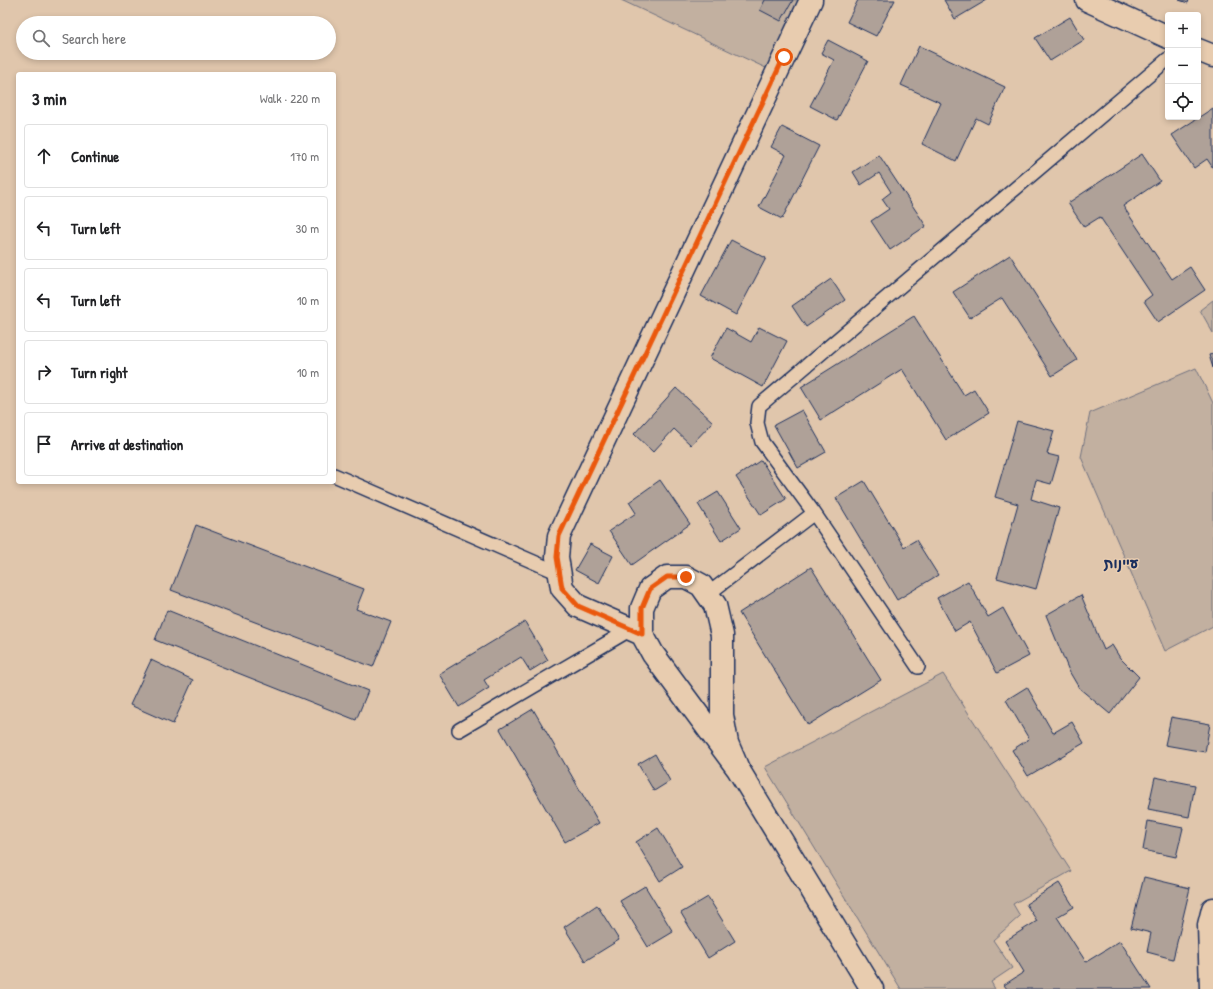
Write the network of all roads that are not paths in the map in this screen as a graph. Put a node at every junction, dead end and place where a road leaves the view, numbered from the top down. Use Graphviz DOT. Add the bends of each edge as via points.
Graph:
graph roads {
  1 [pos="811,0"];
  2 [pos="1086,0"];
  3 [pos="1165,36"];
  4 [pos="1201,51"];
  5 [pos="1213,56"];
  6 [pos="1165,62"];
  7 [pos="336,476"];
  8 [pos="814,513"];
  9 [pos="559,573"];
  10 [pos="708,594"];
  11 [pos="637,631"];
  12 [pos="918,667"];
  13 [pos="459,730"];
  14 [pos="738,769"];
  15 [pos="1213,909"];
  16 [pos="872,989"];
  17 [pos="1211,989"];
  1 -- 9 [label="street" via="559,536"];
  2 -- 3 [label="street"];
  4 -- 5 [label="street"];
  6 -- 8 [label="lane" via="758,406 757,423 762,442"];
  7 -- 9 [label="lane"];
  8 -- 10 [label="lane"];
  8 -- 12 [label="lane"];
  9 -- 11 [label="street" via="562,588 578,606"];
  10 -- 11 [label="street" via="701,585 686,577 667,577 650,589 642,608"];
  10 -- 14 [label="street" via="715,605 722,635 722,715 727,743"];
  11 -- 13 [label="lane"];
  11 -- 14 [label="street"];
  14 -- 16 [label="street"];
  15 -- 17 [label="street" via="1209,925"];
}
